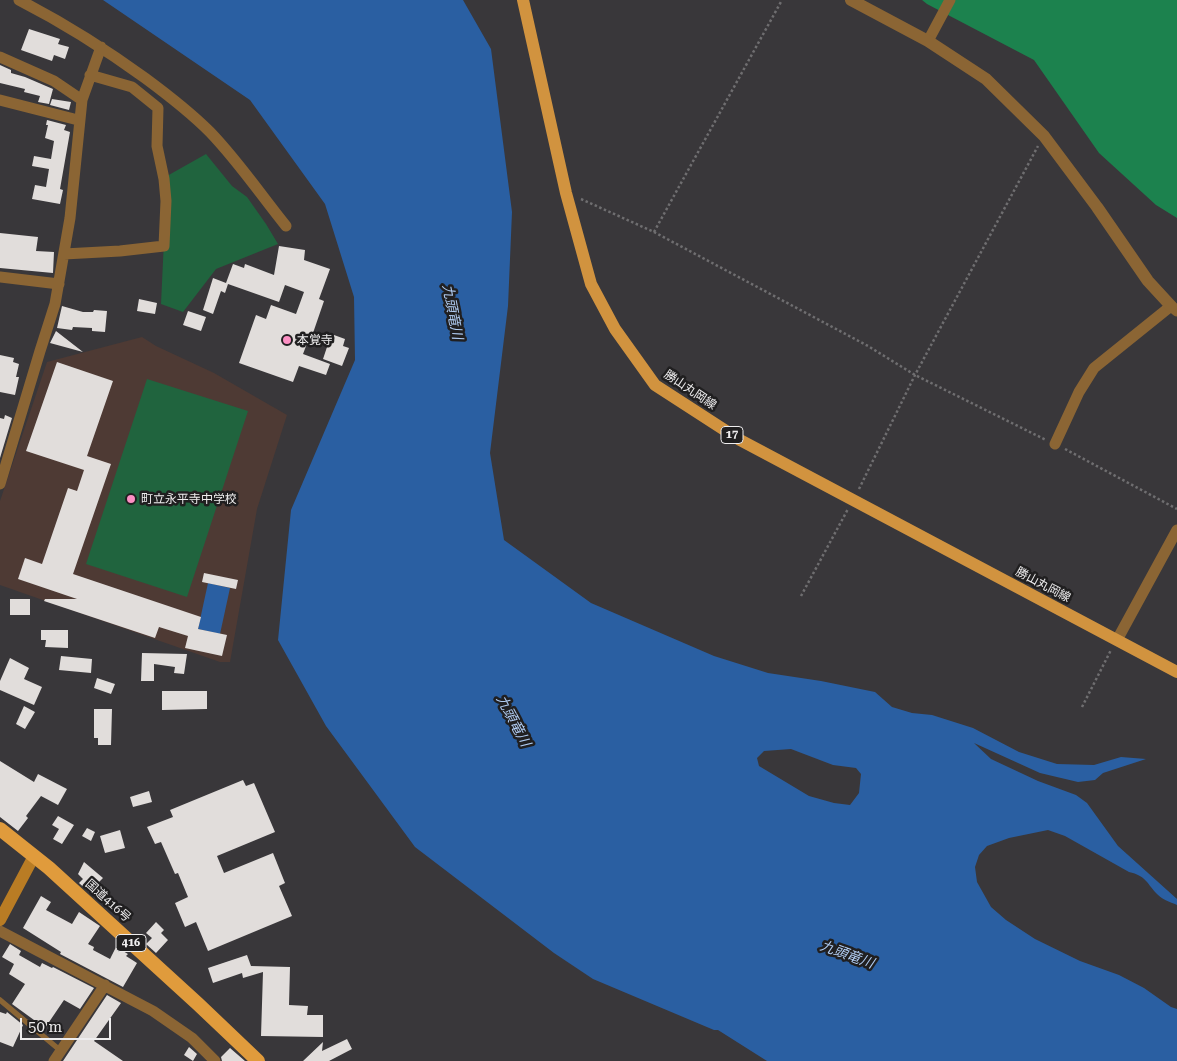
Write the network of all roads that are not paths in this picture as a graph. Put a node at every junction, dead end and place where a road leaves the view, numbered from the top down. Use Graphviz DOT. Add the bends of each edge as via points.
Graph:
graph roads {
  1 [pos="19,0"];
  2 [pos="523,0"];
  3 [pos="851,0"];
  4 [pos="950,0"];
  5 [pos="928,41"];
  6 [pos="101,47"];
  7 [pos="0,56"];
  8 [pos="90,75"];
  9 [pos="0,100"];
  10 [pos="82,100"];
  11 [pos="78,120"];
  12 [pos="286,226"];
  13 [pos="64,254"];
  14 [pos="0,277"];
  15 [pos="59,284"];
  16 [pos="1174,308"];
  17 [pos="1055,444"];
  18 [pos="0,484"];
  19 [pos="1177,530"];
  20 [pos="1117,640"];
  21 [pos="1177,672"];
  22 [pos="0,829"];
  23 [pos="34,856"];
  24 [pos="0,920"];
  25 [pos="0,930"];
  26 [pos="105,985"];
  27 [pos="0,1000"];
  28 [pos="58,1056"];
  29 [pos="215,1061"];
  30 [pos="258,1061"];
  1 -- 6 [label="street" via="59,20"];
  2 -- 20 [label="main road, 勝山丸岡線 / 17" via="566,192 591,284 615,329 655,385 740,440"];
  3 -- 5 [label="street"];
  4 -- 5 [label="street"];
  5 -- 16 [label="street" via="986,79 1044,136 1148,281"];
  6 -- 8 [label="street"];
  6 -- 12 [label="street" via="175,100 210,132"];
  7 -- 10 [label="street" via="54,81"];
  8 -- 10 [label="street"];
  8 -- 13 [label="street" via="132,87 158,108 156,146 166,201 164,246"];
  9 -- 11 [label="street"];
  10 -- 11 [label="street"];
  11 -- 13 [label="street"];
  13 -- 15 [label="street"];
  14 -- 15 [label="street"];
  15 -- 18 [label="street"];
  16 -- 17 [label="street" via="1094,368"];
  19 -- 20 [label="street"];
  20 -- 21 [label="main road, 勝山丸岡線 / 17"];
  22 -- 23 [label="highway, 国道416号 / 416"];
  23 -- 24 [label="main road"];
  23 -- 30 [label="highway, 国道416号 / 416"];
  25 -- 26 [label="street"];
  26 -- 28 [label="street"];
  26 -- 29 [label="street" via="153,1011 192,1038"];
  27 -- 28 [label="lane"];
}
